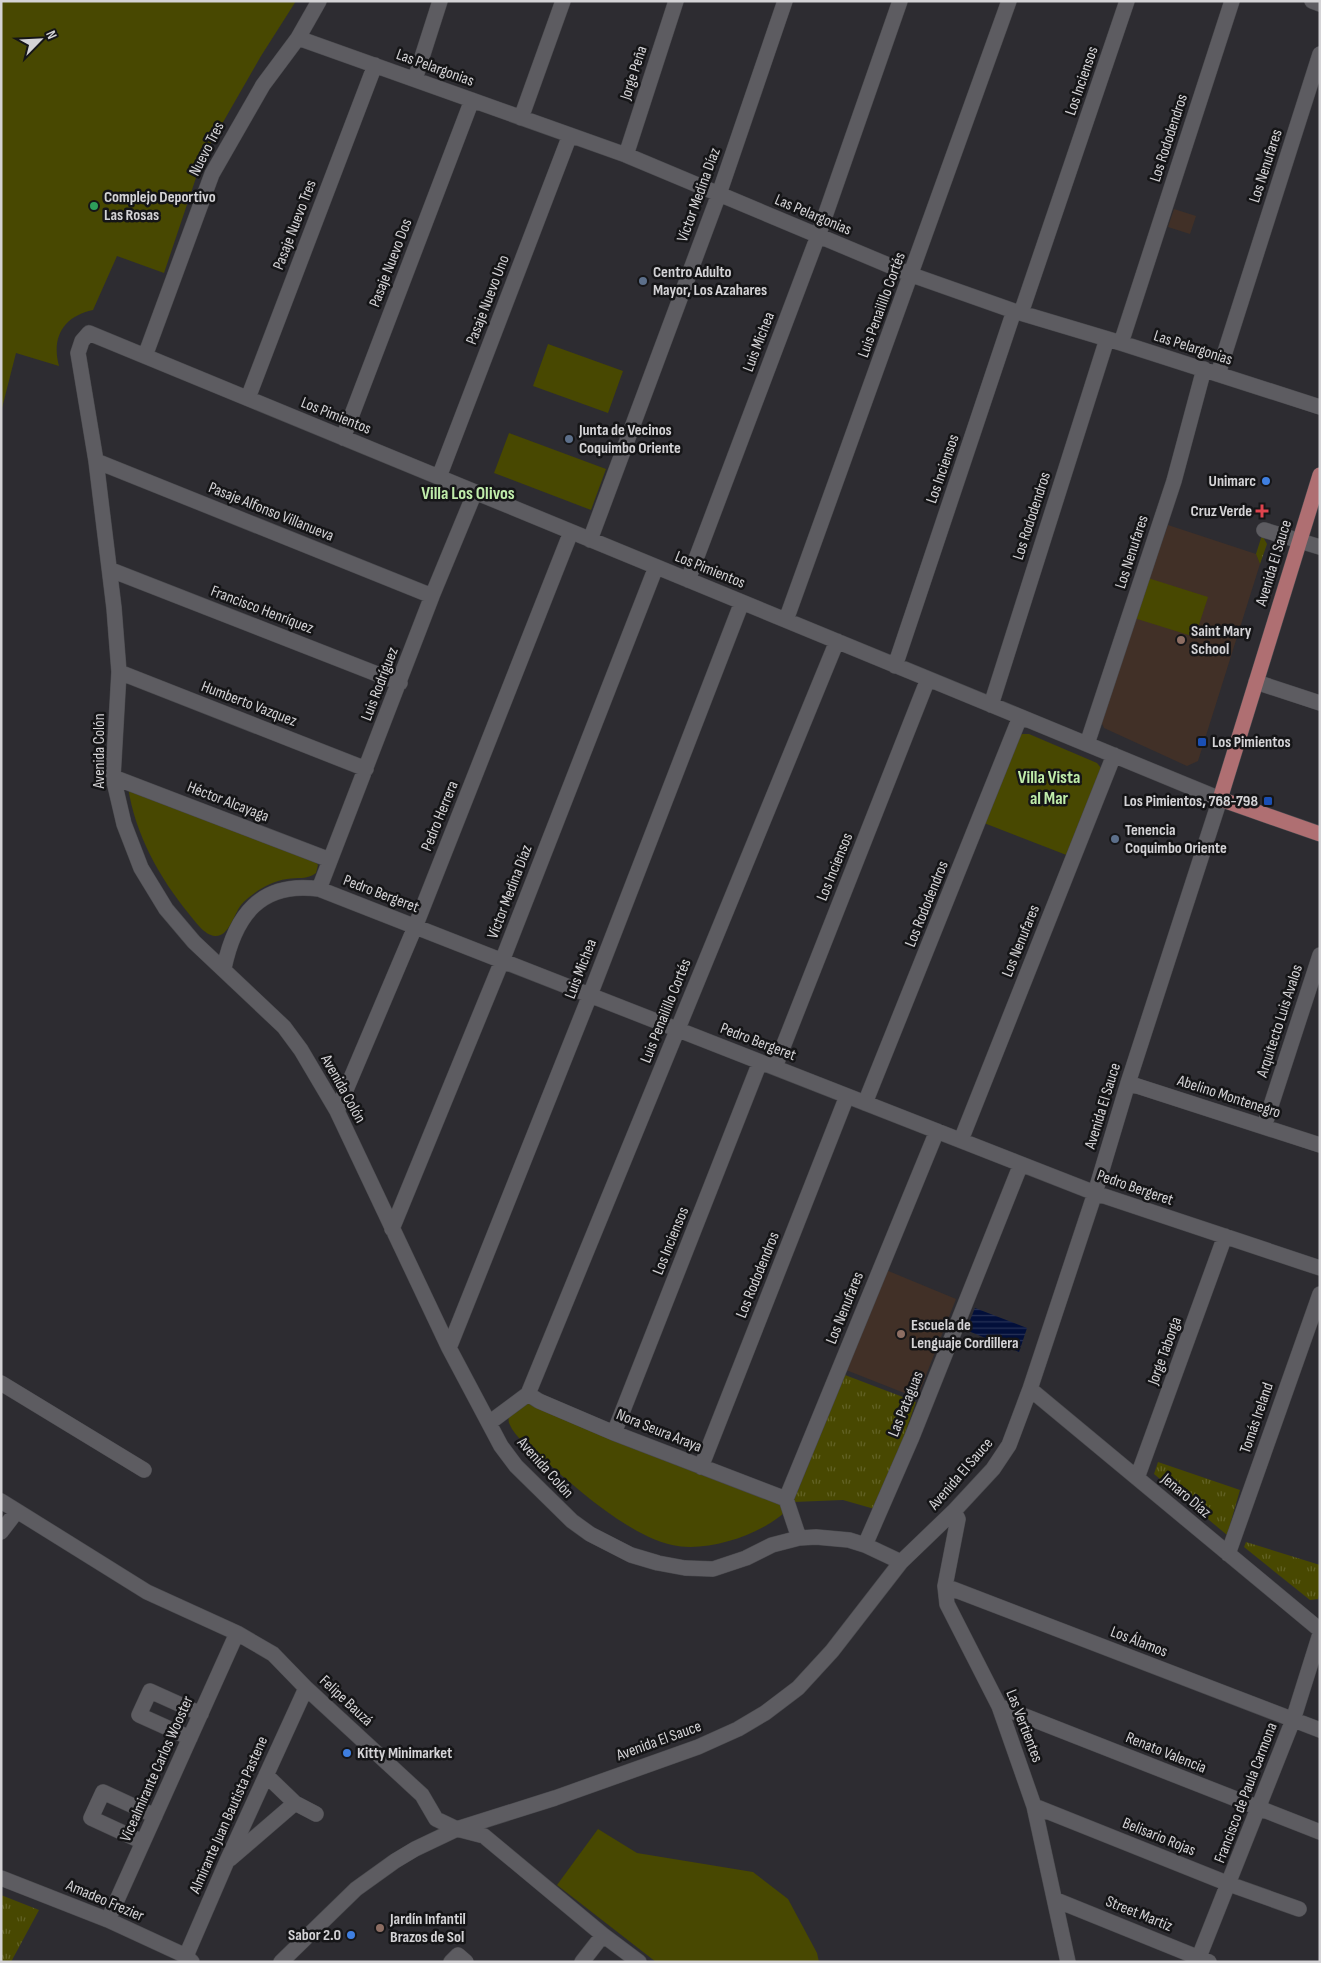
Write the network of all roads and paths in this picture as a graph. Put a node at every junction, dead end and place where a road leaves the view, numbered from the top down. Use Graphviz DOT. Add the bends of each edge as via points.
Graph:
graph roads {
  1 [pos="319,1"];
  2 [pos="440,1"];
  3 [pos="563,1"];
  4 [pos="676,1"];
  5 [pos="786,1"];
  6 [pos="900,1"];
  7 [pos="1009,1"];
  8 [pos="1127,1"];
  9 [pos="1232,1"];
  10 [pos="1312,1"];
  11 [pos="1320,4"];
  12 [pos="298,38"];
  13 [pos="1320,54"];
  14 [pos="375,65"];
  15 [pos="415,79"];
  16 [pos="472,100"];
  17 [pos="521,118"];
  18 [pos="570,135"];
  19 [pos="626,155"];
  20 [pos="719,194"];
  21 [pos="818,236"];
  22 [pos="912,275"];
  23 [pos="1018,312"];
  24 [pos="89,333"];
  25 [pos="1114,341"];
  26 [pos="146,356"];
  27 [pos="1211,372"];
  28 [pos="248,398"];
  29 [pos="1320,407"];
  30 [pos="343,438"];
  31 [pos="96,461"];
  32 [pos="1320,475"];
  33 [pos="439,477"];
  34 [pos="1174,481"];
  35 [pos="475,492"];
  36 [pos="1177,502"];
  37 [pos="1264,530"];
  38 [pos="571,532"];
  39 [pos="590,540"];
  40 [pos="1300,540"];
  41 [pos="1320,547"];
  42 [pos="656,567"];
  43 [pos="111,570"];
  44 [pos="688,580"];
  45 [pos="432,596"];
  46 [pos="742,602"];
  47 [pos="786,620"];
  48 [pos="836,641"];
  49 [pos="895,666"];
  50 [pos="119,672"];
  51 [pos="928,679"];
  52 [pos="1256,682"];
  53 [pos="400,683"];
  54 [pos="1320,703"];
  55 [pos="991,705"];
  56 [pos="1020,717"];
  57 [pos="1087,744"];
  58 [pos="1114,756"];
  59 [pos="366,769"];
  60 [pos="113,778"];
  61 [pos="1220,799"];
  62 [pos="1320,834"];
  63 [pos="330,860"];
  64 [pos="319,889"];
  65 [pos="415,926"];
  66 [pos="1320,955"];
  67 [pos="502,960"];
  68 [pos="224,968"];
  69 [pos="590,995"];
  70 [pos="678,1030"];
  71 [pos="767,1065"];
  72 [pos="1128,1083"];
  73 [pos="847,1096"];
  74 [pos="865,1103"];
  75 [pos="337,1111"];
  76 [pos="1264,1127"];
  77 [pos="937,1131"];
  78 [pos="960,1140"];
  79 [pos="1320,1145"];
  80 [pos="1021,1164"];
  81 [pos="1095,1193"];
  82 [pos="392,1228"];
  83 [pos="1225,1236"];
  84 [pos="1320,1268"];
  85 [pos="1320,1294"];
  86 [pos="449,1348"];
  87 [pos="1,1383"];
  88 [pos="1030,1389"];
  89 [pos="528,1394"];
  90 [pos="489,1423"];
  91 [pos="614,1433"];
  92 [pos="701,1467"];
  93 [pos="144,1470"];
  94 [pos="1137,1478"];
  95 [pos="786,1499"];
  96 [pos="1,1501"];
  97 [pos="17,1511"];
  98 [pos="954,1511"];
  99 [pos="1,1532"];
  100 [pos="799,1538"];
  101 [pos="865,1545"];
  102 [pos="1228,1554"];
  103 [pos="901,1562"];
  104 [pos="945,1586"];
  105 [pos="1320,1630"];
  106 [pos="237,1633"];
  107 [pos="1320,1634"];
  108 [pos="306,1688"];
  109 [pos="1000,1706"];
  110 [pos="201,1714"];
  111 [pos="1293,1720"];
  112 [pos="1320,1730"];
  113 [pos="190,1738"];
  114 [pos="266,1775"];
  115 [pos="296,1803"];
  116 [pos="1034,1806"];
  117 [pos="1258,1809"];
  118 [pos="316,1814"];
  119 [pos="155,1816"];
  120 [pos="457,1829"];
  121 [pos="1320,1832"];
  122 [pos="143,1842"];
  123 [pos="227,1861"];
  124 [pos="1,1878"];
  125 [pos="1229,1884"];
  126 [pos="1056,1900"];
  127 [pos="1299,1909"];
  128 [pos="108,1920"];
  129 [pos="603,1935"];
  130 [pos="189,1959"];
  131 [pos="1202,1960"];
  132 [pos="282,1962"];
  133 [pos="582,1962"];
  134 [pos="639,1962"];
  135 [pos="1068,1962"];
  1 -- 12 [label="street, Nuevo Tres"];
  2 -- 15 [label="street"];
  3 -- 17 [label="street"];
  4 -- 19 [label="street, Jorge Peña"];
  5 -- 20 [label="street, Víctor Medina Díaz"];
  6 -- 21 [label="street, Luis Michea"];
  7 -- 22 [label="street, Luis Penailillo Cortés"];
  8 -- 23 [label="street, Los Inciensos"];
  9 -- 25 [label="street, Los Rododendros"];
  10 -- 11 [label="street"];
  12 -- 14 [label="street, Las Pelargonias"];
  12 -- 26 [label="street, Nuevo Tres" via="263,85 212,174"];
  13 -- 27 [label="street, Los Nenufares"];
  14 -- 15 [label="street, Las Pelargonias"];
  14 -- 28 [label="street, Pasaje Nuevo Tres"];
  15 -- 16 [label="street, Las Pelargonias"];
  16 -- 17 [label="street, Las Pelargonias"];
  16 -- 30 [label="street, Pasaje Nuevo Dos"];
  17 -- 18 [label="street, Las Pelargonias"];
  18 -- 19 [label="street, Las Pelargonias"];
  18 -- 33 [label="street, Pasaje Nuevo Uno"];
  19 -- 20 [label="street, Las Pelargonias"];
  20 -- 21 [label="street, Las Pelargonias"];
  20 -- 39 [label="street, Víctor Medina Díaz"];
  21 -- 22 [label="street, Las Pelargonias"];
  21 -- 44 [label="street, Luis Michea"];
  22 -- 23 [label="street, Las Pelargonias"];
  22 -- 47 [label="street, Luis Penailillo Cortés"];
  23 -- 25 [label="street, Las Pelargonias"];
  23 -- 49 [label="street, Los Inciensos"];
  24 -- 26 [label="street, Los Pimientos"];
  24 -- 31 [label="street, Avenida Colón" via="78,352"];
  25 -- 27 [label="street, Las Pelargonias"];
  25 -- 55 [label="street, Los Rododendros"];
  26 -- 28 [label="street, Los Pimientos"];
  27 -- 29 [label="street, Las Pelargonias"];
  27 -- 34 [label="street, Los Nenufares"];
  28 -- 30 [label="street, Los Pimientos"];
  30 -- 33 [label="street, Los Pimientos"];
  31 -- 43 [label="street, Avenida Colón"];
  31 -- 45 [label="street, Pasaje Alfonso Villanueva"];
  32 -- 40 [label="main road, Avenida El Sauce"];
  33 -- 35 [label="street, Los Pimientos"];
  34 -- 36 [label="street"];
  34 -- 57 [label="street, Los Nenufares"];
  35 -- 38 [label="street, Los Pimientos"];
  35 -- 45 [label="street, Luis Rodríguez"];
  37 -- 40 [label="street"];
  38 -- 39 [label="street, Los Pimientos"];
  38 -- 65 [label="street, Pedro Herrera"];
  39 -- 42 [label="street, Los Pimientos"];
  40 -- 41 [label="street"];
  40 -- 52 [label="main road, Avenida El Sauce"];
  42 -- 44 [label="street, Los Pimientos"];
  42 -- 67 [label="street, Víctor Medina Díaz"];
  43 -- 50 [label="street, Avenida Colón"];
  43 -- 53 [label="street, Francisco Henríquez"];
  44 -- 46 [label="street, Los Pimientos"];
  45 -- 53 [label="street, Luis Rodríguez"];
  46 -- 47 [label="street, Los Pimientos"];
  46 -- 69 [label="street, Luis Michea"];
  47 -- 48 [label="street, Los Pimientos"];
  48 -- 49 [label="street, Los Pimientos"];
  48 -- 70 [label="street, Luis Penailillo Cortés"];
  49 -- 51 [label="street, Los Pimientos"];
  50 -- 59 [label="street, Humberto Vazquez"];
  50 -- 60 [label="street, Avenida Colón"];
  51 -- 55 [label="street, Los Pimientos"];
  51 -- 71 [label="street, Los Inciensos"];
  52 -- 54 [label="street"];
  52 -- 61 [label="main road, Avenida El Sauce"];
  53 -- 59 [label="street, Luis Rodríguez"];
  55 -- 56 [label="street, Los Pimientos"];
  56 -- 57 [label="street, Los Pimientos"];
  56 -- 74 [label="street, Los Rododendros"];
  57 -- 58 [label="street, Los Pimientos"];
  58 -- 61 [label="street, Los Pimientos"];
  58 -- 78 [label="street, Los Nenufares"];
  59 -- 63 [label="street, Luis Rodríguez"];
  60 -- 63 [label="street, Héctor Alcayaga"];
  60 -- 68 [label="street, Avenida Colón" via="124,824 153,889 181,928"];
  61 -- 62 [label="main road, Los Pimientos"];
  61 -- 72 [label="street, Avenida El Sauce"];
  63 -- 64 [label="street, Luis Rodríguez"];
  64 -- 65 [label="street, Pedro Bergeret"];
  64 -- 68 [label="street, Pedro Bergeret" via="289,889 255,904 240,920 228,948"];
  65 -- 67 [label="street, Pedro Bergeret"];
  65 -- 75 [label="street, Pedro Herrera"];
  66 -- 76 [label="street, Arquitecto Luis Avalos"];
  67 -- 69 [label="street, Pedro Bergeret"];
  67 -- 82 [label="street, Víctor Medina Díaz"];
  68 -- 75 [label="street, Avenida Colón" via="284,1027"];
  69 -- 70 [label="street, Pedro Bergeret"];
  69 -- 86 [label="street, Luis Michea"];
  70 -- 71 [label="street, Pedro Bergeret"];
  70 -- 89 [label="street, Luis Penailillo Cortés"];
  71 -- 73 [label="street, Pedro Bergeret"];
  71 -- 91 [label="street, Los Inciensos"];
  72 -- 76 [label="street, Abelino Montenegro"];
  72 -- 81 [label="street, Avenida El Sauce"];
  73 -- 74 [label="street, Pedro Bergeret"];
  73 -- 92 [label="street, Los Rododendros"];
  74 -- 77 [label="street, Pedro Bergeret"];
  75 -- 82 [label="street, Avenida Colón"];
  76 -- 79 [label="street, Abelino Montenegro"];
  77 -- 78 [label="street, Pedro Bergeret"];
  77 -- 95 [label="street, Los Nenufares"];
  78 -- 80 [label="street, Pedro Bergeret"];
  80 -- 81 [label="street, Pedro Bergeret"];
  80 -- 101 [label="street, Las Pataguas" via="912,1438"];
  81 -- 83 [label="street, Pedro Bergeret"];
  81 -- 88 [label="street, Avenida El Sauce"];
  82 -- 86 [label="street, Avenida Colón"];
  83 -- 84 [label="street, Pedro Bergeret"];
  83 -- 94 [label="street, Jorge Taborga"];
  85 -- 102 [label="street, Tomás Ireland"];
  86 -- 90 [label="street, Avenida Colón"];
  87 -- 93 [label="street"];
  88 -- 94 [label="street, Jenaro Díaz"];
  88 -- 98 [label="street, Avenida El Sauce" via="1009,1445 993,1469"];
  89 -- 90 [label="street"];
  89 -- 91 [label="street, Nora Seura Araya"];
  90 -- 100 [label="street, Avenida Colón" via="516,1466 554,1506 590,1534 631,1555 671,1566 713,1569 772,1545"];
  91 -- 92 [label="street, Nora Seura Araya"];
  92 -- 95 [label="street, Nora Seura Araya"];
  94 -- 102 [label="street, Jenaro Díaz"];
  95 -- 100 [label="street"];
  96 -- 97 [label="street, Felipe Bauzá"];
  97 -- 99 [label="street"];
  97 -- 106 [label="street, Felipe Bauzá" via="147,1592"];
  98 -- 103 [label="street, Avenida El Sauce"];
  98 -- 104 [label="street, Las Vertientes" via="958,1519"];
  100 -- 101 [label="street, Avenida Colón" via="832,1538"];
  101 -- 103 [label="street, Avenida Colón"];
  102 -- 105 [label="street, Jenaro Díaz"];
  103 -- 120 [label="street, Avenida El Sauce" via="832,1651 798,1688 765,1713 698,1747"];
  104 -- 109 [label="street, Las Vertientes" via="947,1604"];
  104 -- 111 [label="street, Los Álamos"];
  106 -- 108 [label="street, Felipe Bauzá" via="273,1654"];
  106 -- 110 [label="street, Vicealmirante Carlos Wooster"];
  107 -- 111 [label="street, Francisco de Paula Carmona"];
  108 -- 114 [label="street, Almirante Juan Bautista Pastene"];
  108 -- 120 [label="street, Felipe Bauzá" via="422,1795 436,1819"];
  109 -- 116 [label="street, Las Vertientes"];
  109 -- 117 [label="street, Renato Valencia"];
  110 -- 113 [label="street, Vicealmirante Carlos Wooster"];
  110 -- 113 [label="street" via="150,1691 139,1715"];
  111 -- 112 [label="street, Los Álamos"];
  111 -- 117 [label="street, Francisco de Paula Carmona"];
  113 -- 119 [label="street, Vicealmirante Carlos Wooster"];
  114 -- 115 [label="street"];
  114 -- 123 [label="street, Almirante Juan Bautista Pastene"];
  115 -- 118 [label="street"];
  115 -- 123 [label="street"];
  116 -- 125 [label="street, Belisario Rojas"];
  116 -- 126 [label="street, Las Vertientes"];
  117 -- 121 [label="street, Renato Valencia"];
  117 -- 125 [label="street, Francisco de Paula Carmona"];
  119 -- 122 [label="street, Vicealmirante Carlos Wooster"];
  119 -- 122 [label="street" via="102,1792 91,1818"];
  120 -- 129 [label="street, Felipe Bauzá" via="484,1836"];
  120 -- 132 [label="street, Avenida El Sauce" via="415,1849 375,1874 338,1905"];
  122 -- 128 [label="street, Vicealmirante Carlos Wooster"];
  123 -- 130 [label="street, Almirante Juan Bautista Pastene"];
  124 -- 128 [label="street, Amadeo Frezier"];
  125 -- 127 [label="street, Belisario Rojas"];
  125 -- 131 [label="street, Francisco de Paula Carmona"];
  126 -- 131 [label="street, Street Martiz"];
  126 -- 135 [label="street, Las Vertientes"];
  128 -- 130 [label="street, Amadeo Frezier"];
  129 -- 133 [label="street"];
  129 -- 134 [label="street, Felipe Bauzá"];
}
